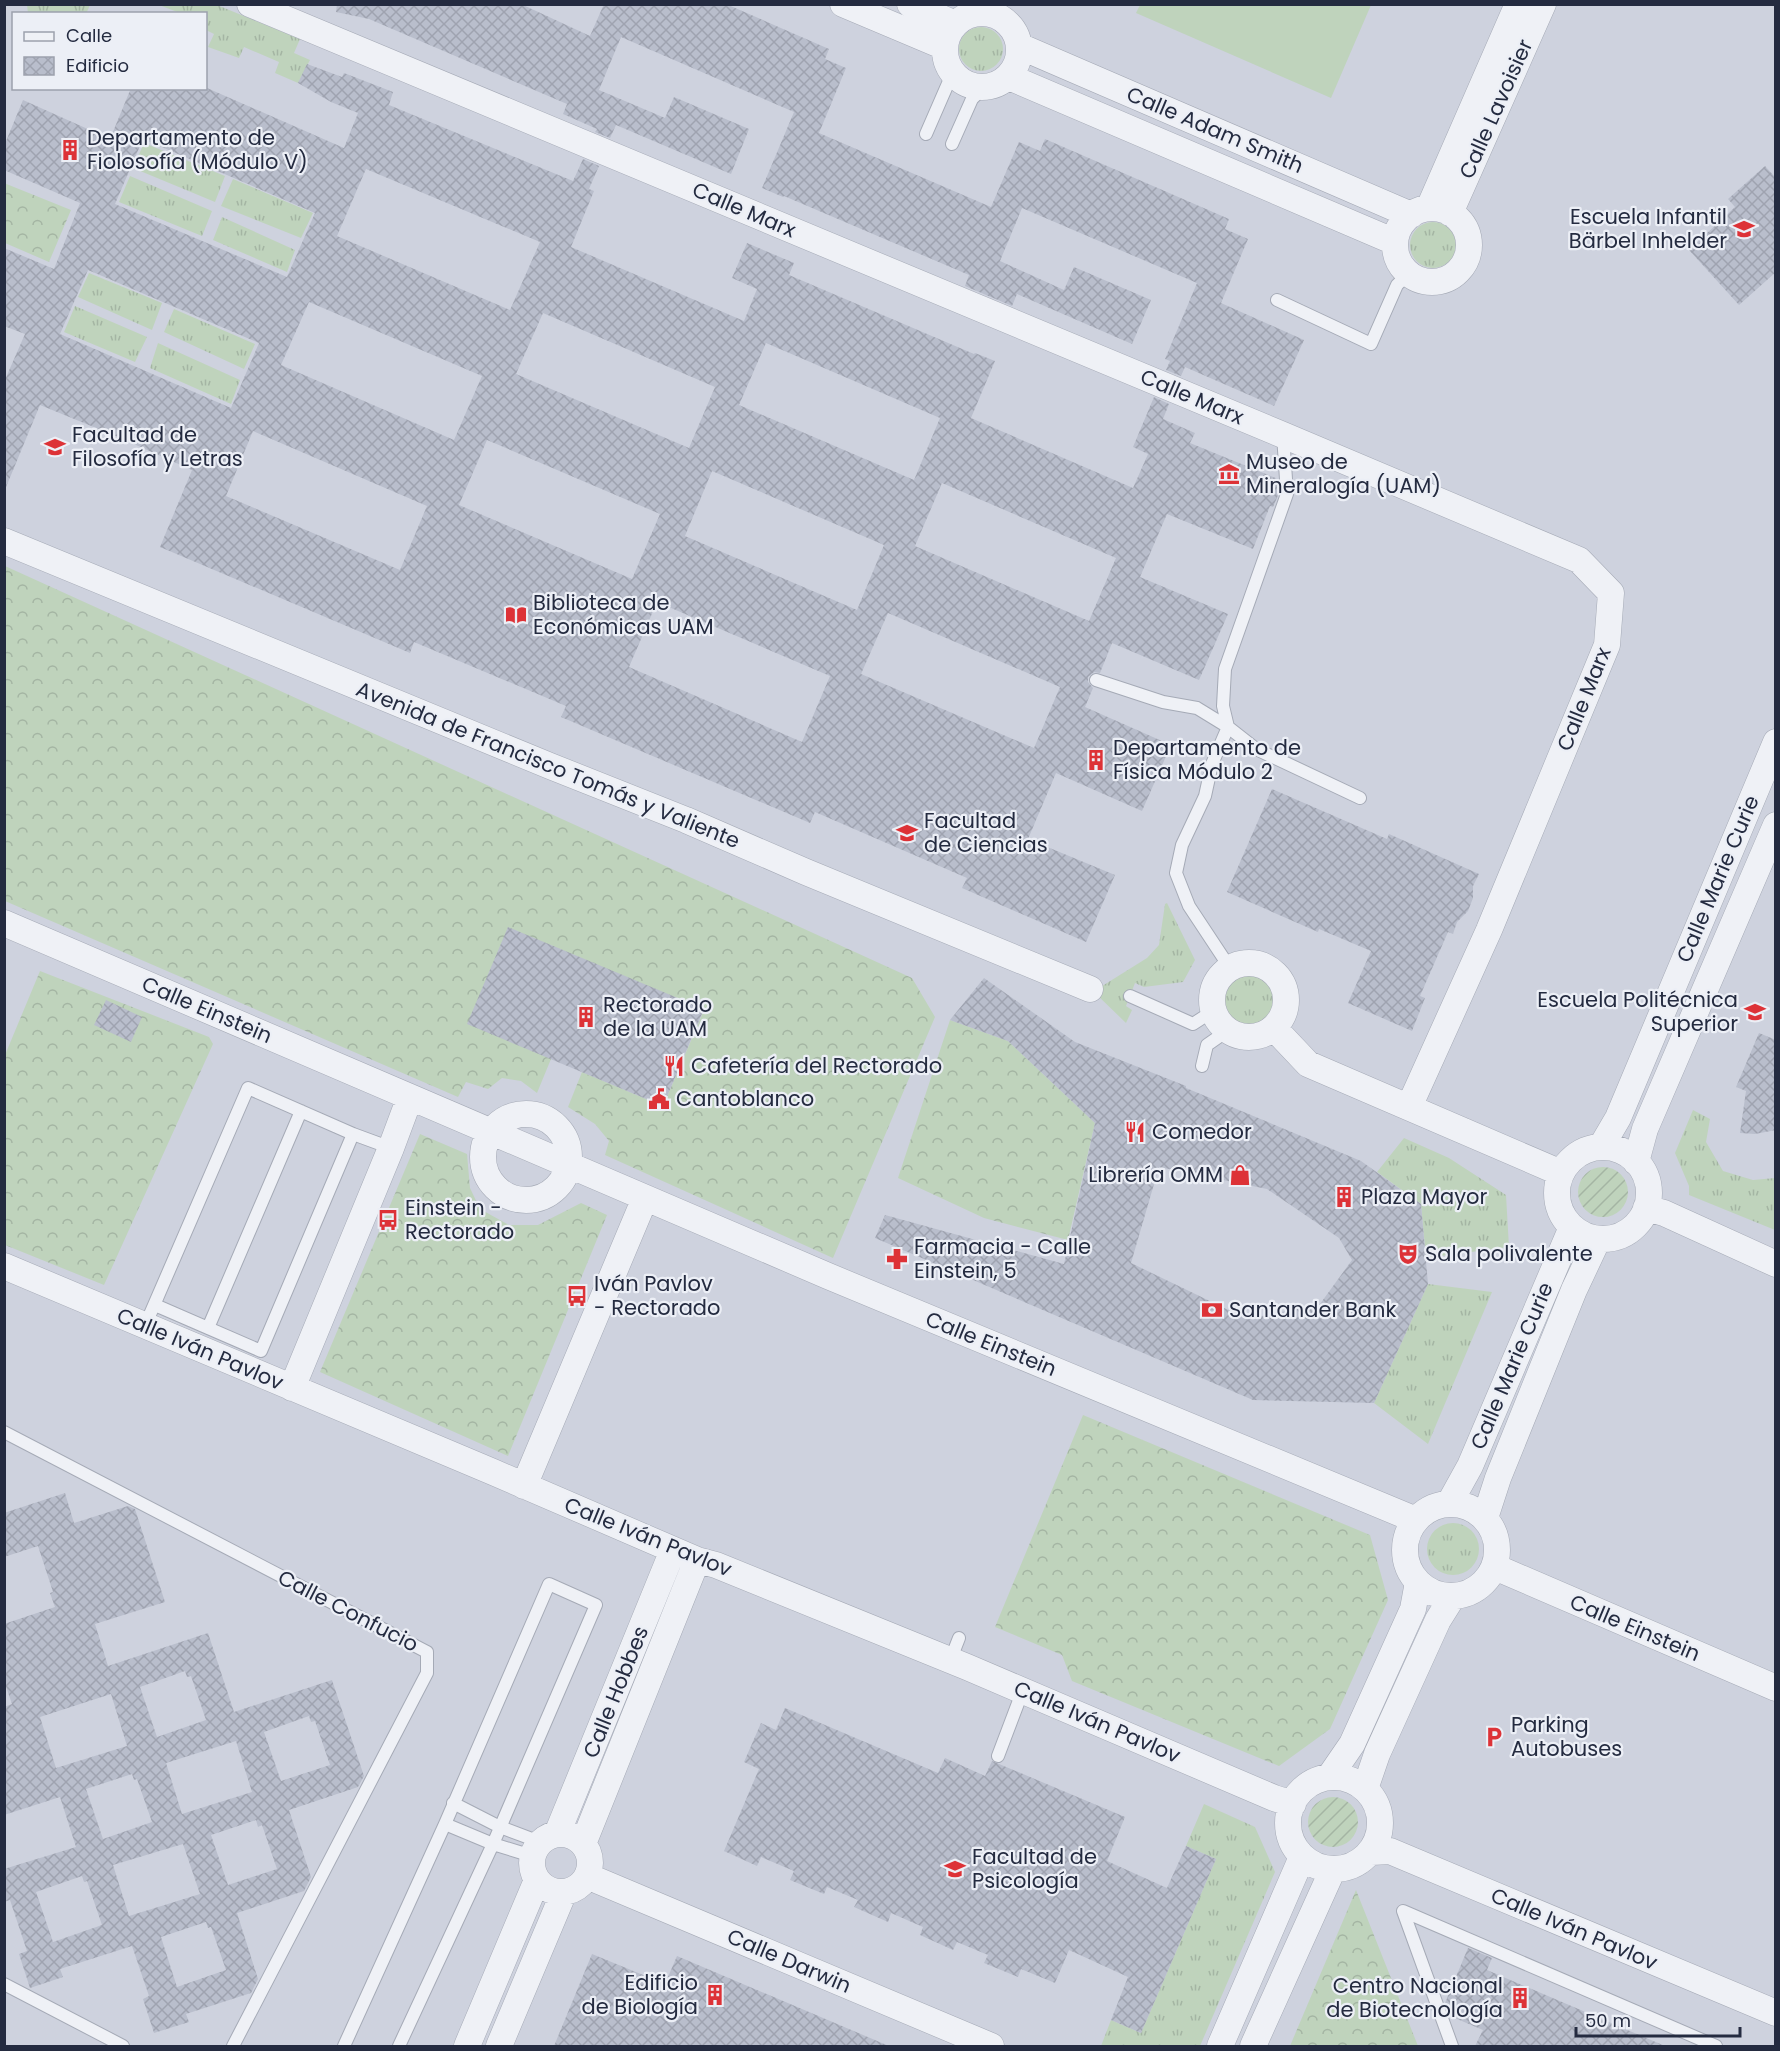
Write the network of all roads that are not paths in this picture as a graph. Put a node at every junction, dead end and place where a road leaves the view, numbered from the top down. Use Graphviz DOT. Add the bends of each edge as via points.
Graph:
graph roads {
  1 [pos="250,4"];
  2 [pos="843,4"];
  3 [pos="910,4"];
  4 [pos="1518,4"];
  5 [pos="1543,4"];
  6 [pos="980,9"];
  7 [pos="1016,25"];
  8 [pos="950,36"];
  9 [pos="953,72"];
  10 [pos="1009,77"];
  11 [pos="984,87"];
  12 [pos="926,134"];
  13 [pos="952,144"];
  14 [pos="1430,212"];
  15 [pos="1395,242"];
  16 [pos="1408,274"];
  17 [pos="1277,300"];
  18 [pos="1283,435"];
  19 [pos="4,541"];
  20 [pos="1096,680"];
  21 [pos="1228,727"];
  22 [pos="1776,742"];
  23 [pos="1360,798"];
  24 [pos="1776,825"];
  25 [pos="4,923"];
  26 [pos="4,940"];
  27 [pos="1230,968"];
  28 [pos="1090,990"];
  29 [pos="1130,996"];
  30 [pos="1220,1021"];
  31 [pos="1274,1028"];
  32 [pos="1202,1066"];
  33 [pos="408,1103"];
  34 [pos="1409,1107"];
  35 [pos="301,1111"];
  36 [pos="353,1134"];
  37 [pos="489,1137"];
  38 [pos="1601,1147"];
  39 [pos="391,1148"];
  40 [pos="1636,1162"];
  41 [pos="566,1171"];
  42 [pos="1561,1173"];
  43 [pos="643,1205"];
  44 [pos="1646,1208"];
  45 [pos="1572,1227"];
  46 [pos="1598,1239"];
  47 [pos="1776,1264"];
  48 [pos="4,1266"];
  49 [pos="150,1316"];
  50 [pos="208,1328"];
  51 [pos="292,1388"];
  52 [pos="4,1432"];
  53 [pos="524,1486"];
  54 [pos="1449,1504"];
  55 [pos="1485,1518"];
  56 [pos="1412,1527"];
  57 [pos="674,1550"];
  58 [pos="697,1560"];
  59 [pos="1495,1567"];
  60 [pos="1418,1582"];
  61 [pos="1453,1596"];
  62 [pos="1776,1688"];
  63 [pos="1023,1690"];
  64 [pos="998,1756"];
  65 [pos="1330,1776"];
  66 [pos="1365,1789"];
  67 [pos="453,1803"];
  68 [pos="1293,1804"];
  69 [pos="445,1824"];
  70 [pos="500,1827"];
  71 [pos="492,1844"];
  72 [pos="582,1844"];
  73 [pos="1371,1852"];
  74 [pos="542,1853"];
  75 [pos="1302,1857"];
  76 [pos="1333,1869"];
  77 [pos="587,1876"];
  78 [pos="564,1892"];
  79 [pos="4,1984"];
  80 [pos="1776,2013"];
  81 [pos="123,2046"];
  82 [pos="233,2046"];
  83 [pos="344,2046"];
  84 [pos="399,2046"];
  85 [pos="467,2046"];
  86 [pos="499,2046"];
  87 [pos="991,2046"];
  88 [pos="1220,2046"];
  89 [pos="1253,2046"];
  90 [pos="1452,2046"];
  91 [pos="1716,2046"];
  1 -- 18 [label="street, Calle Marx"];
  2 -- 8 [label="street"];
  3 -- 8 [label="street"];
  4 -- 14 [label="street, Calle Lavoisier"];
  5 -- 14 [label="street, Calle Lavoisier"];
  6 -- 7 [label="street"];
  6 -- 8 [label="street" via="962,19"];
  7 -- 10 [label="street" via="1016,65"];
  7 -- 14 [label="street, Calle Adam Smith"];
  8 -- 9 [label="street" via="946,56"];
  9 -- 11 [label="street" via="962,80"];
  9 -- 12 [label="lane"];
  10 -- 11 [label="street"];
  10 -- 15 [label="street, Calle Adam Smith"];
  11 -- 13 [label="lane" via="972,99"];
  14 -- 15 [label="street" via="1404,222"];
  14 -- 16 [label="street" via="1460,221 1469,243 1467,256 1454,275 1437,281 1419,280"];
  15 -- 16 [label="street" via="1398,259"];
  16 -- 17 [label="lane" via="1396,285 1371,344"];
  18 -- 21 [label="lane" via="1287,494 1225,669 1223,706"];
  18 -- 34 [label="street, Calle Marx" via="1579,560 1611,593 1608,645 1489,930"];
  19 -- 28 [label="street, Avenida de Francisco Tomás y Valiente"];
  20 -- 21 [label="lane" via="1163,702 1197,708"];
  21 -- 23 [label="lane" via="1256,748"];
  21 -- 27 [label="lane" via="1212,764 1205,796 1182,845 1176,873 1189,906"];
  22 -- 38 [label="street, Calle Marie Curie" via="1618,1118"];
  24 -- 40 [label="street, Calle Marie Curie" via="1644,1129"];
  25 -- 33 [label="street, Calle Einstein"];
  26 -- 33 [label="street, Calle Einstein"];
  27 -- 30 [label="street" via="1220,976 1211,998"];
  27 -- 31 [label="street" via="1241,963 1265,966 1282,983 1285,1007"];
  29 -- 30 [label="lane" via="1193,1024"];
  30 -- 31 [label="street" via="1238,1036 1263,1035"];
  30 -- 32 [label="lane" via="1207,1045"];
  31 -- 34 [label="street" via="1308,1064"];
  33 -- 37 [label="street, Calle Einstein"];
  33 -- 39 [label="street"];
  34 -- 42 [label="street"];
  35 -- 36 [label="lane"];
  35 -- 49 [label="lane" via="248,1088"];
  35 -- 50 [label="lane"];
  36 -- 39 [label="lane"];
  36 -- 50 [label="lane" via="261,1351"];
  37 -- 41 [label="street, Calle Einstein"];
  37 -- 41 [label="street" via="512,1116 538,1116 559,1129 565,1140 569,1152"];
  37 -- 41 [label="street" via="483,1156 488,1175 510,1197 522,1200 547,1195"];
  38 -- 40 [label="street" via="1626,1154"];
  38 -- 42 [label="street" via="1578,1155"];
  39 -- 51 [label="street"];
  40 -- 44 [label="street" via="1648,1188"];
  41 -- 43 [label="street, Calle Einstein"];
  42 -- 45 [label="street" via="1558,1202"];
  43 -- 53 [label="street"];
  43 -- 56 [label="street, Calle Einstein"];
  44 -- 46 [label="street" via="1628,1232"];
  44 -- 47 [label="street"];
  45 -- 46 [label="street"];
  45 -- 54 [label="street, Calle Marie Curie" via="1470,1466"];
  46 -- 55 [label="street, Calle Marie Curie"];
  48 -- 49 [label="street, Calle Iván Pavlov"];
  49 -- 50 [label="lane"];
  49 -- 51 [label="street, Calle Iván Pavlov"];
  51 -- 53 [label="street, Calle Iván Pavlov"];
  52 -- 82 [label="lane, Calle Confucio" via="427,1652 427,1673"];
  53 -- 57 [label="street, Calle Iván Pavlov"];
  54 -- 55 [label="street" via="1475,1510"];
  54 -- 56 [label="street" via="1425,1511"];
  55 -- 59 [label="street" via="1497,1541"];
  56 -- 60 [label="street" via="1405,1546 1406,1559"];
  57 -- 58 [label="street, Calle Iván Pavlov"];
  57 -- 74 [label="street, Calle Hobbes"];
  58 -- 63 [label="street, Calle Iván Pavlov" via="954,1650"];
  58 -- 72 [label="street, Calle Hobbes"];
  59 -- 61 [label="street" via="1479,1588"];
  59 -- 62 [label="street, Calle Einstein"];
  60 -- 61 [label="street" via="1440,1595"];
  60 -- 65 [label="street" via="1409,1619 1352,1744"];
  61 -- 66 [label="street" via="1438,1620"];
  63 -- 64 [label="lane"];
  63 -- 68 [label="street, Calle Iván Pavlov"];
  65 -- 66 [label="street" via="1355,1782"];
  65 -- 68 [label="street" via="1302,1789"];
  66 -- 73 [label="street" via="1379,1812 1378,1839"];
  67 -- 69 [label="lane"];
  67 -- 70 [label="lane"];
  67 -- 70 [label="lane" via="549,1584 596,1605"];
  68 -- 75 [label="street" via="1288,1830"];
  69 -- 71 [label="lane"];
  69 -- 83 [label="lane"];
  70 -- 71 [label="lane"];
  70 -- 74 [label="lane"];
  71 -- 74 [label="lane"];
  71 -- 84 [label="lane"];
  72 -- 74 [label="street" via="567,1834"];
  72 -- 77 [label="street" via="590,1859"];
  73 -- 76 [label="street" via="1347,1868"];
  73 -- 80 [label="street, Calle Iván Pavlov" via="1390,1851"];
  74 -- 78 [label="street" via="545,1887"];
  74 -- 85 [label="street, Calle Hobbes"];
  75 -- 76 [label="street" via="1322,1868"];
  75 -- 88 [label="street"];
  76 -- 89 [label="street"];
  77 -- 78 [label="street"];
  77 -- 87 [label="street, Calle Darwin"];
  78 -- 86 [label="street"];
  79 -- 81 [label="lane"];
  90 -- 91 [label="lane" via="1403,1911"];
}
